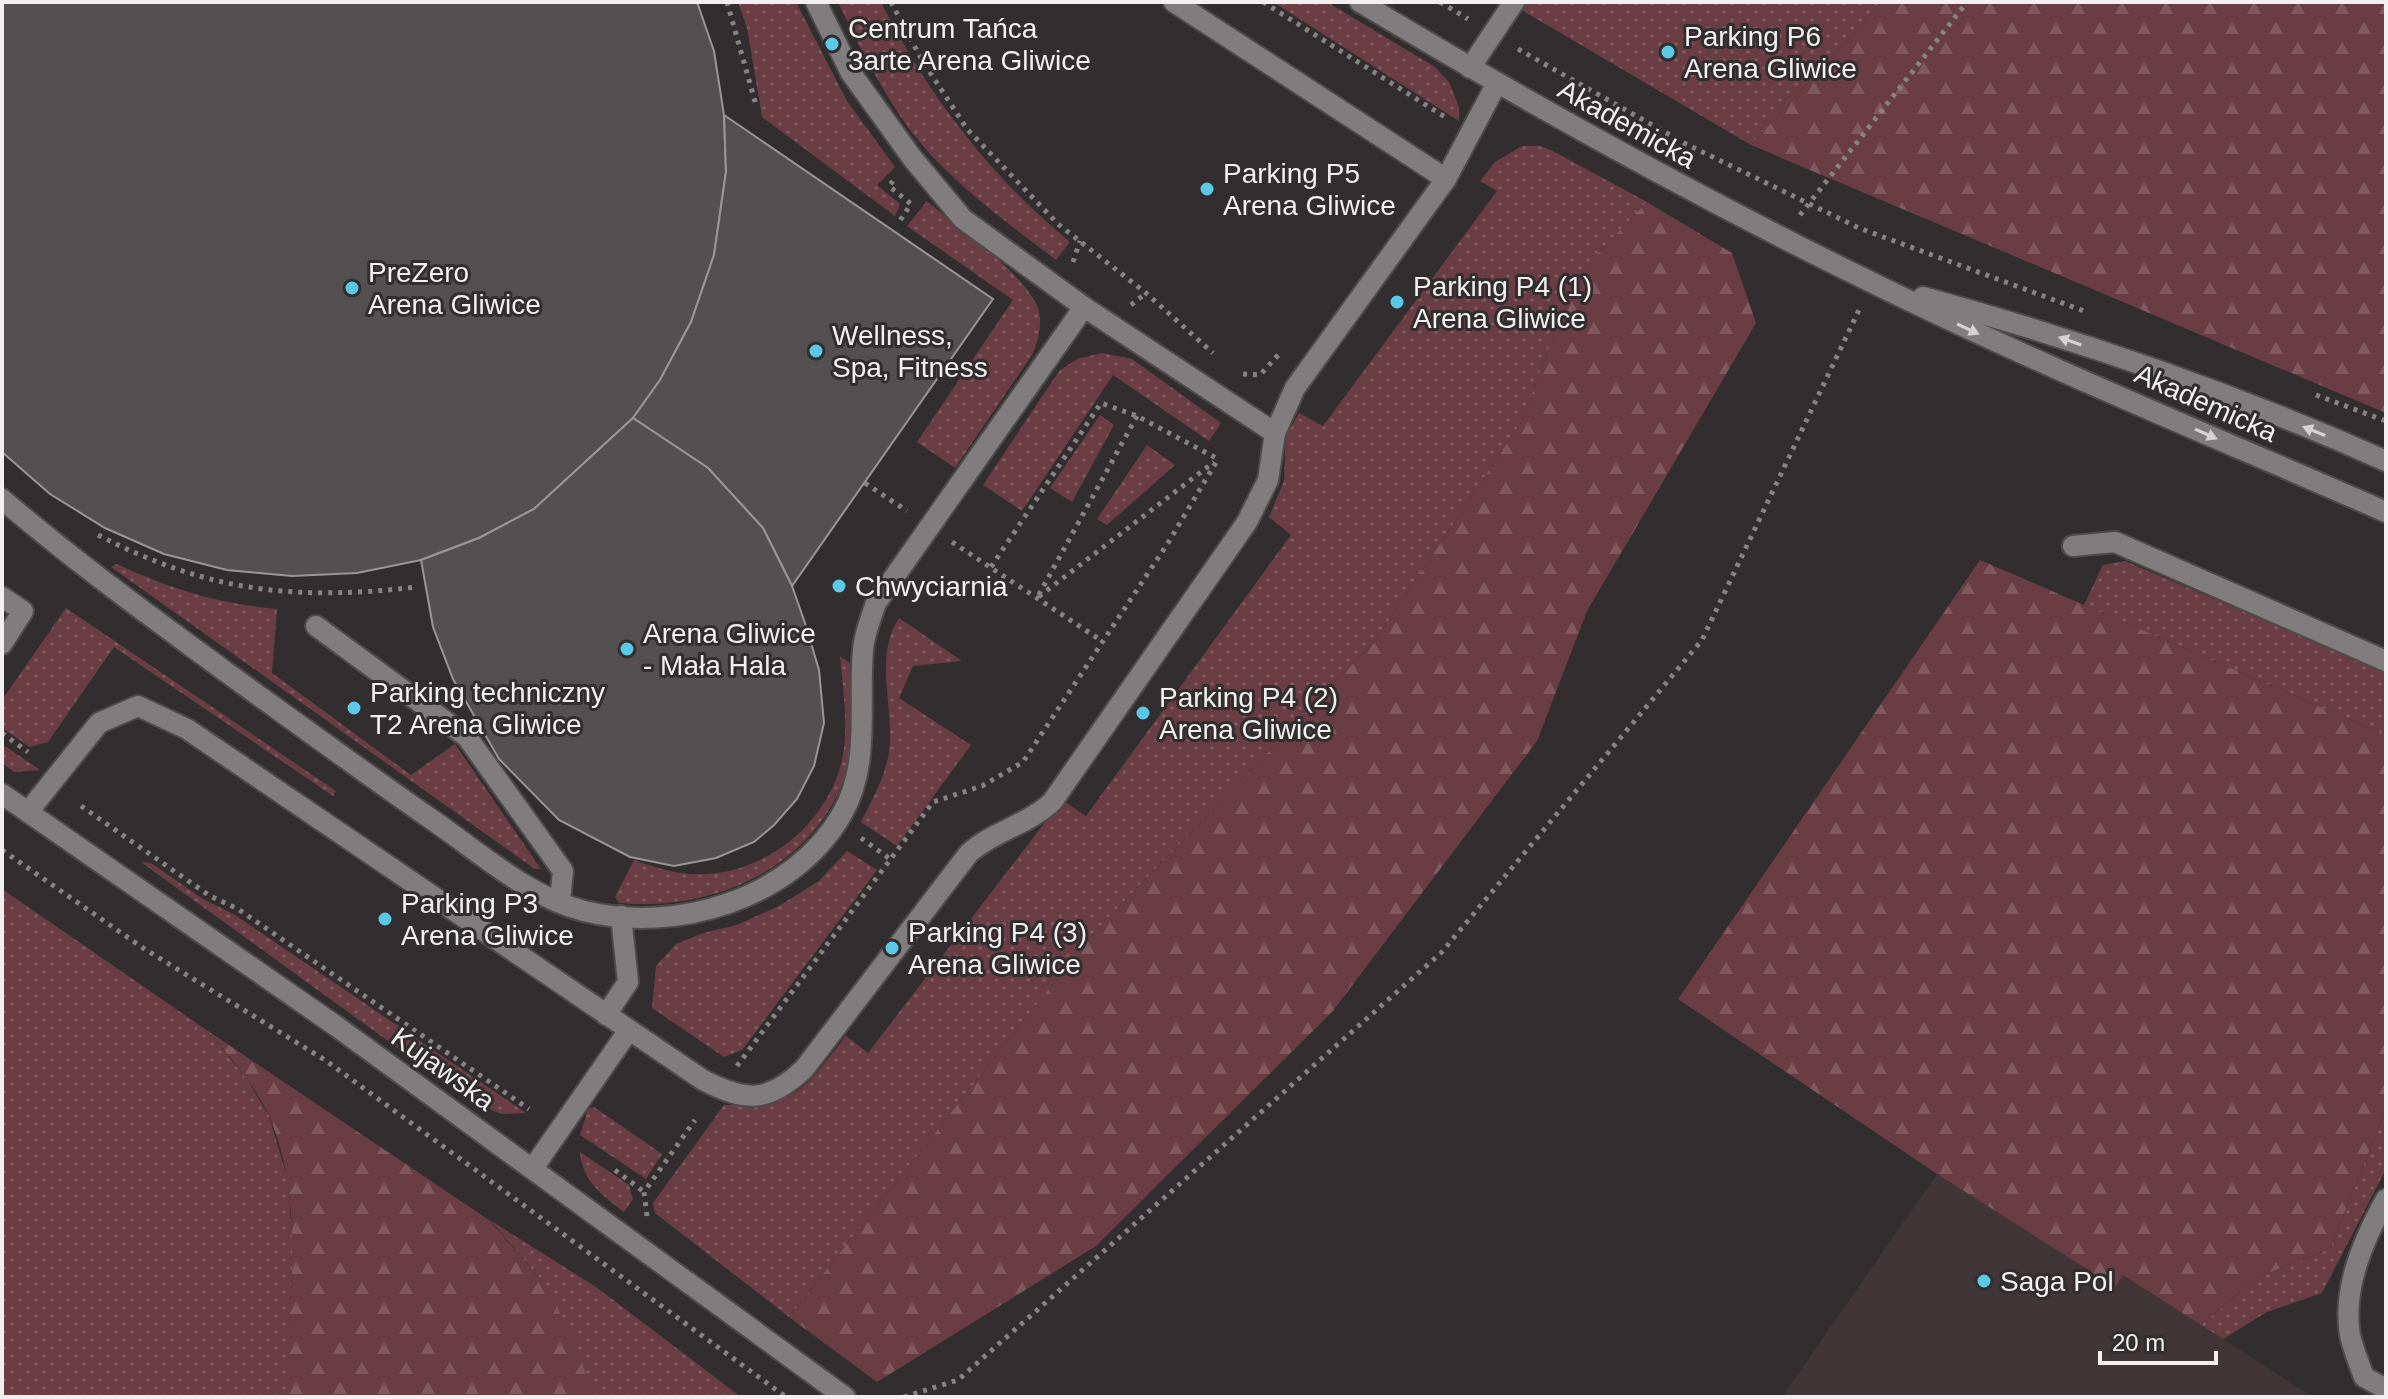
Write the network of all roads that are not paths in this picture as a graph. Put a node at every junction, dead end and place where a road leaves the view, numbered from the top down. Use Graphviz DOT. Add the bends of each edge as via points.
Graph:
graph roads {
  1 [pos="816,2"];
  2 [pos="1174,2"];
  3 [pos="1360,2"];
  4 [pos="1514,2"];
  5 [pos="1470,68"];
  6 [pos="1497,83"];
  7 [pos="1446,179"];
  8 [pos="1872,283"];
  9 [pos="1084,307"];
  10 [pos="1275,433"];
  11 [pos="2386,461"];
  12 [pos="2,499"];
  13 [pos="2386,512"];
  14 [pos="2073,546"];
  15 [pos="2,597"];
  16 [pos="316,626"];
  17 [pos="2,644"];
  18 [pos="2386,661"];
  19 [pos="2,794"];
  20 [pos="28,812"];
  21 [pos="560,901"];
  22 [pos="621,916"];
  23 [pos="606,1015"];
  24 [pos="629,1030"];
  25 [pos="533,1168"];
  26 [pos="2386,1199"];
  27 [pos="2386,1389"];
  28 [pos="845,1397"];
  1 -- 9 [label="street" via="851,73 963,219"];
  2 -- 7 [label="street"];
  3 -- 5 [label="street, Akademicka"];
  4 -- 5 [label="street"];
  5 -- 6 [label="street, Akademicka"];
  6 -- 7 [label="street"];
  6 -- 8 [label="street, Akademicka" via="1644,167"];
  7 -- 10 [label="street" via="1295,388"];
  11 -- 8 [label="street, Akademicka, one-way" via="2213,390 2007,320"];
  8 -- 13 [label="street, Akademicka, one-way"];
  9 -- 10 [label="street"];
  9 -- 22 [label="street" via="876,603 863,647 862,753 844,812 813,853 766,889 706,910"];
  10 -- 24 [label="street" via="1262,499 1052,802 969,853 804,1069 783,1089 757,1097 731,1094"];
  12 -- 21 [label="street" via="68,556 387,789"];
  14 -- 18 [label="street" via="2115,542"];
  15 -- 17 [label="street" via="23,611"];
  16 -- 21 [label="street" via="467,737 563,871"];
  19 -- 20 [label="street, Kujawska"];
  20 -- 23 [label="street" via="99,723 138,706 187,729"];
  20 -- 25 [label="street, Kujawska"];
  21 -- 22 [label="street" via="582,911"];
  22 -- 23 [label="street" via="628,982"];
  23 -- 24 [label="street"];
  24 -- 25 [label="street"];
  25 -- 28 [label="street, Kujawska"];
  26 -- 27 [label="street" via="2364,1240 2349,1299 2350,1335 2364,1377"];
}
